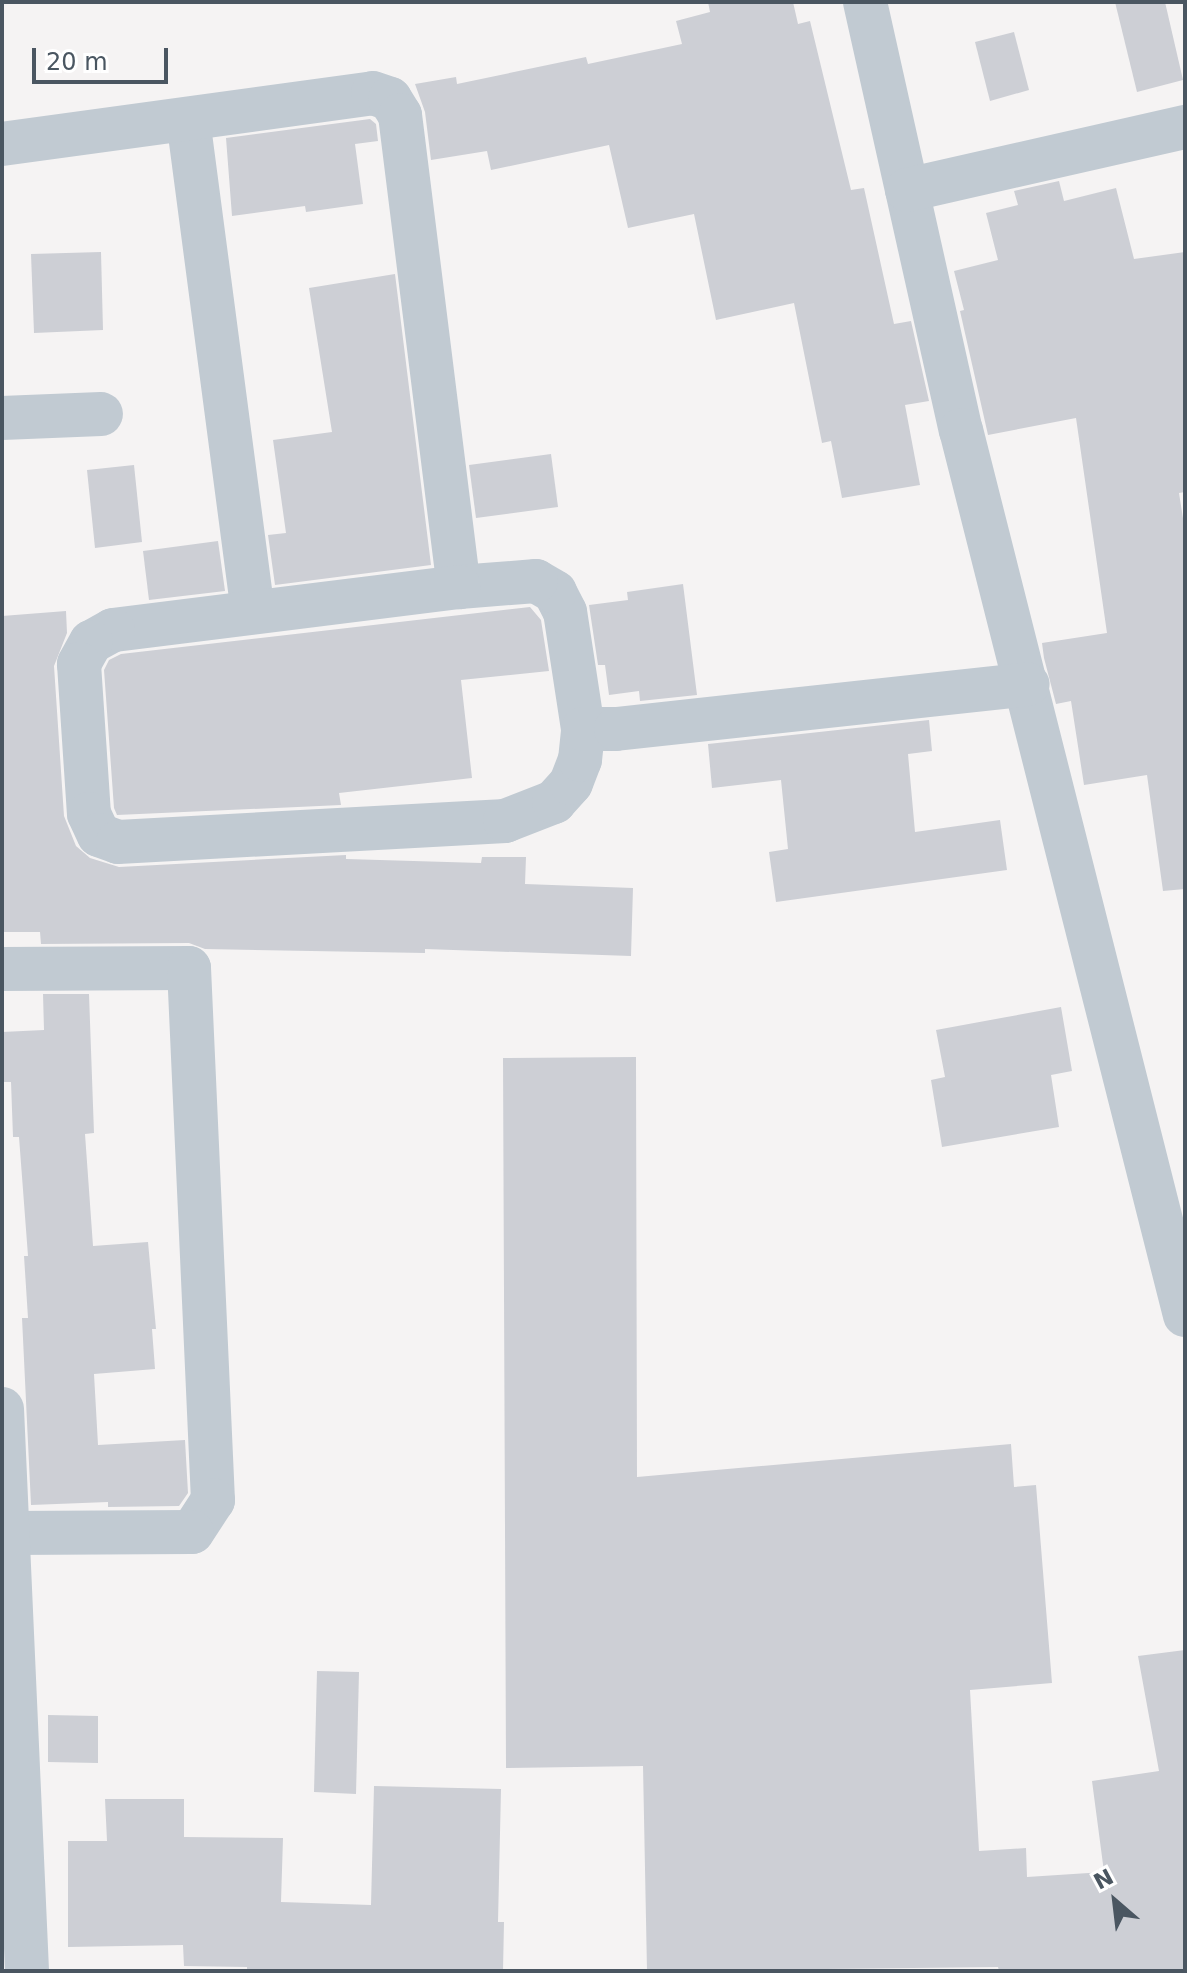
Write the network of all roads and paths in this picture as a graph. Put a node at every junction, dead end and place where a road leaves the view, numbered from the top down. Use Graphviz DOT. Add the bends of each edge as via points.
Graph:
graph roads {
  1 [pos="865,2"];
  2 [pos="188,119"];
  3 [pos="1185,127"];
  4 [pos="2,144"];
  5 [pos="907,190"];
  6 [pos="101,414"];
  7 [pos="2,418"];
  8 [pos="459,587"];
  9 [pos="253,612"];
  10 [pos="1028,684"];
  11 [pos="583,729"];
  12 [pos="2,969"];
  13 [pos="1185,1315"];
  14 [pos="2,1409"];
  15 [pos="9,1533"];
  16 [pos="27,1971"];
  1 -- 5 [label="street"];
  2 -- 4 [label="street"];
  2 -- 8 [label="street" via="373,93 397,106"];
  2 -- 9 [label="street"];
  3 -- 5 [label="street"];
  5 -- 10 [label="street" via="961,430"];
  6 -- 7 [label="street"];
  8 -- 9 [label="street"];
  8 -- 11 [label="street" via="536,581 555,592 565,612"];
  9 -- 11 [label="street" via="113,630 83,652 79,664 89,814 99,835 118,842 505,821 554,802 571,783"];
  10 -- 11 [label="street"];
  10 -- 13 [label="street"];
  12 -- 15 [label="street" via="189,968 213,1500 192,1532"];
  14 -- 15 [label="street"];
  15 -- 16 [label="street"];
}
